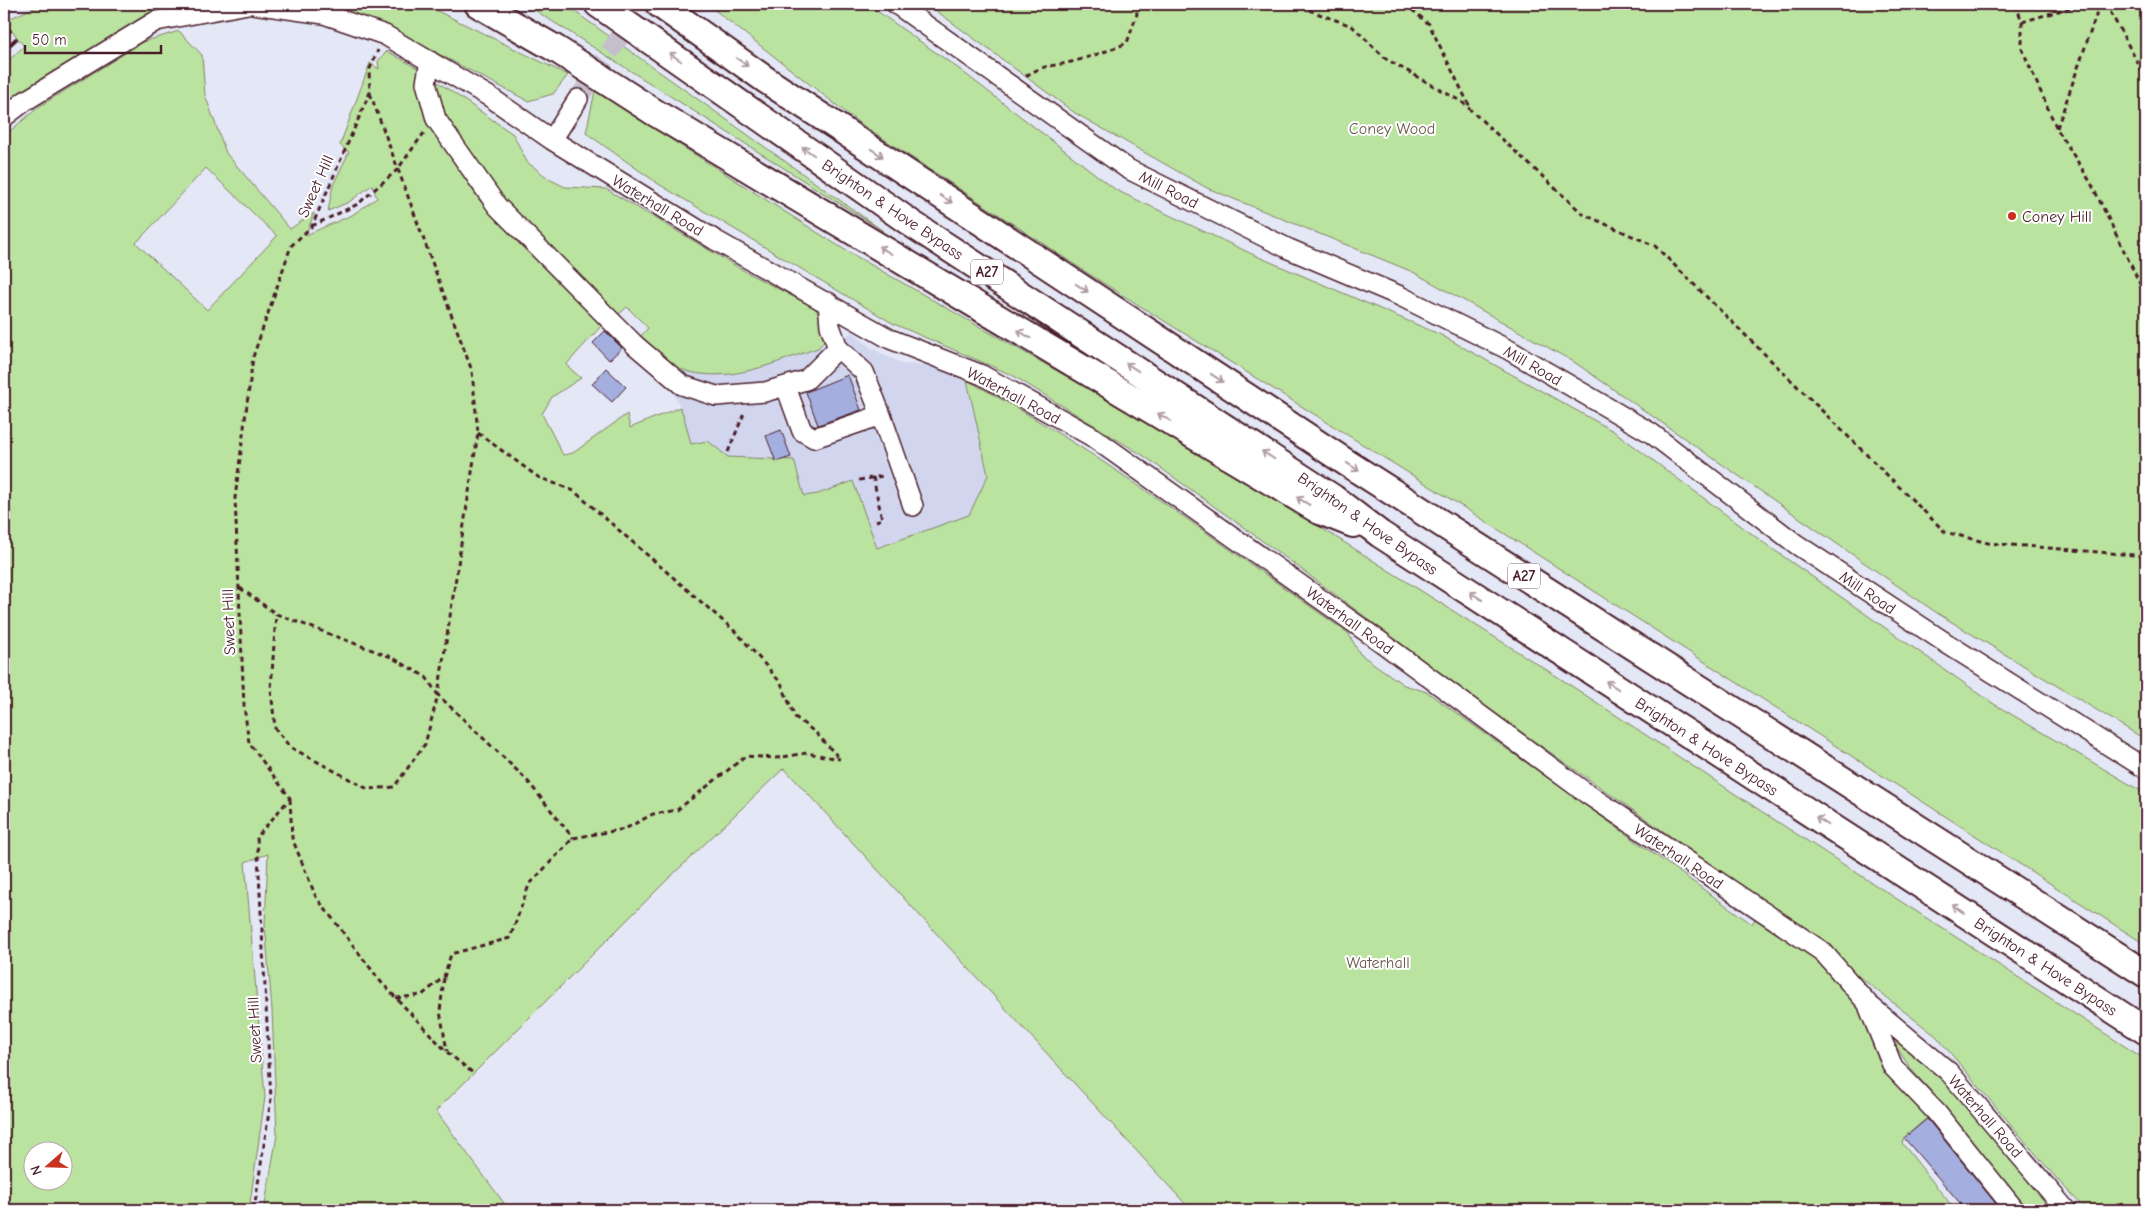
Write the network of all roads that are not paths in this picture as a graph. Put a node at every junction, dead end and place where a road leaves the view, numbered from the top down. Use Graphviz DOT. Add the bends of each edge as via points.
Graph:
graph roads {
  1 [pos="248,4"];
  2 [pos="252,4"];
  3 [pos="478,4"];
  4 [pos="598,4"];
  5 [pos="660,4"];
  6 [pos="896,4"];
  7 [pos="430,61"];
  8 [pos="578,99"];
  9 [pos="4,117"];
  10 [pos="552,140"];
  11 [pos="828,302"];
  12 [pos="838,348"];
  13 [pos="786,387"];
  14 [pos="881,415"];
  15 [pos="913,506"];
  16 [pos="1380,534"];
  17 [pos="2146,769"];
  18 [pos="2146,974"];
  19 [pos="1868,1004"];
  20 [pos="2146,1031"];
  21 [pos="2015,1210"];
  22 [pos="2066,1210"];
  1 -- 9 [label="street" via="156,21 24,101"];
  2 -- 7 [label="street, Waterhall Road" via="324,14 384,35"];
  16 -- 3 [label="highway, one-way" via="1320,511"];
  16 -- 4 [label="highway, Brighton & Hove Bypass / A27, one-way" via="1333,498 912,224"];
  5 -- 18 [label="highway, A27, one-way" via="766,80 1348,463"];
  6 -- 17 [label="street, Mill Road" via="1128,169 1288,249 1400,296 1509,350 1650,433 1796,544"];
  7 -- 10 [label="street, Waterhall Road"];
  7 -- 13 [label="street" via="426,83 436,119 497,206 635,345 682,385 716,396"];
  8 -- 10 [label="street"];
  10 -- 11 [label="street, Waterhall Road" via="716,240"];
  11 -- 12 [label="street" via="830,326"];
  11 -- 19 [label="street, Waterhall Road" via="890,339 982,375 1091,436 1381,642 1586,793 1823,952"];
  12 -- 13 [label="street" via="806,380"];
  12 -- 14 [label="street" via="864,372"];
  13 -- 14 [label="street" via="802,431 814,438"];
  14 -- 15 [label="street"];
  20 -- 16 [label="highway, Brighton & Hove Bypass / A27, one-way"];
  19 -- 21 [label="street" via="1893,1067 1936,1112"];
  19 -- 22 [label="street, Waterhall Road" via="1948,1072"];
}
